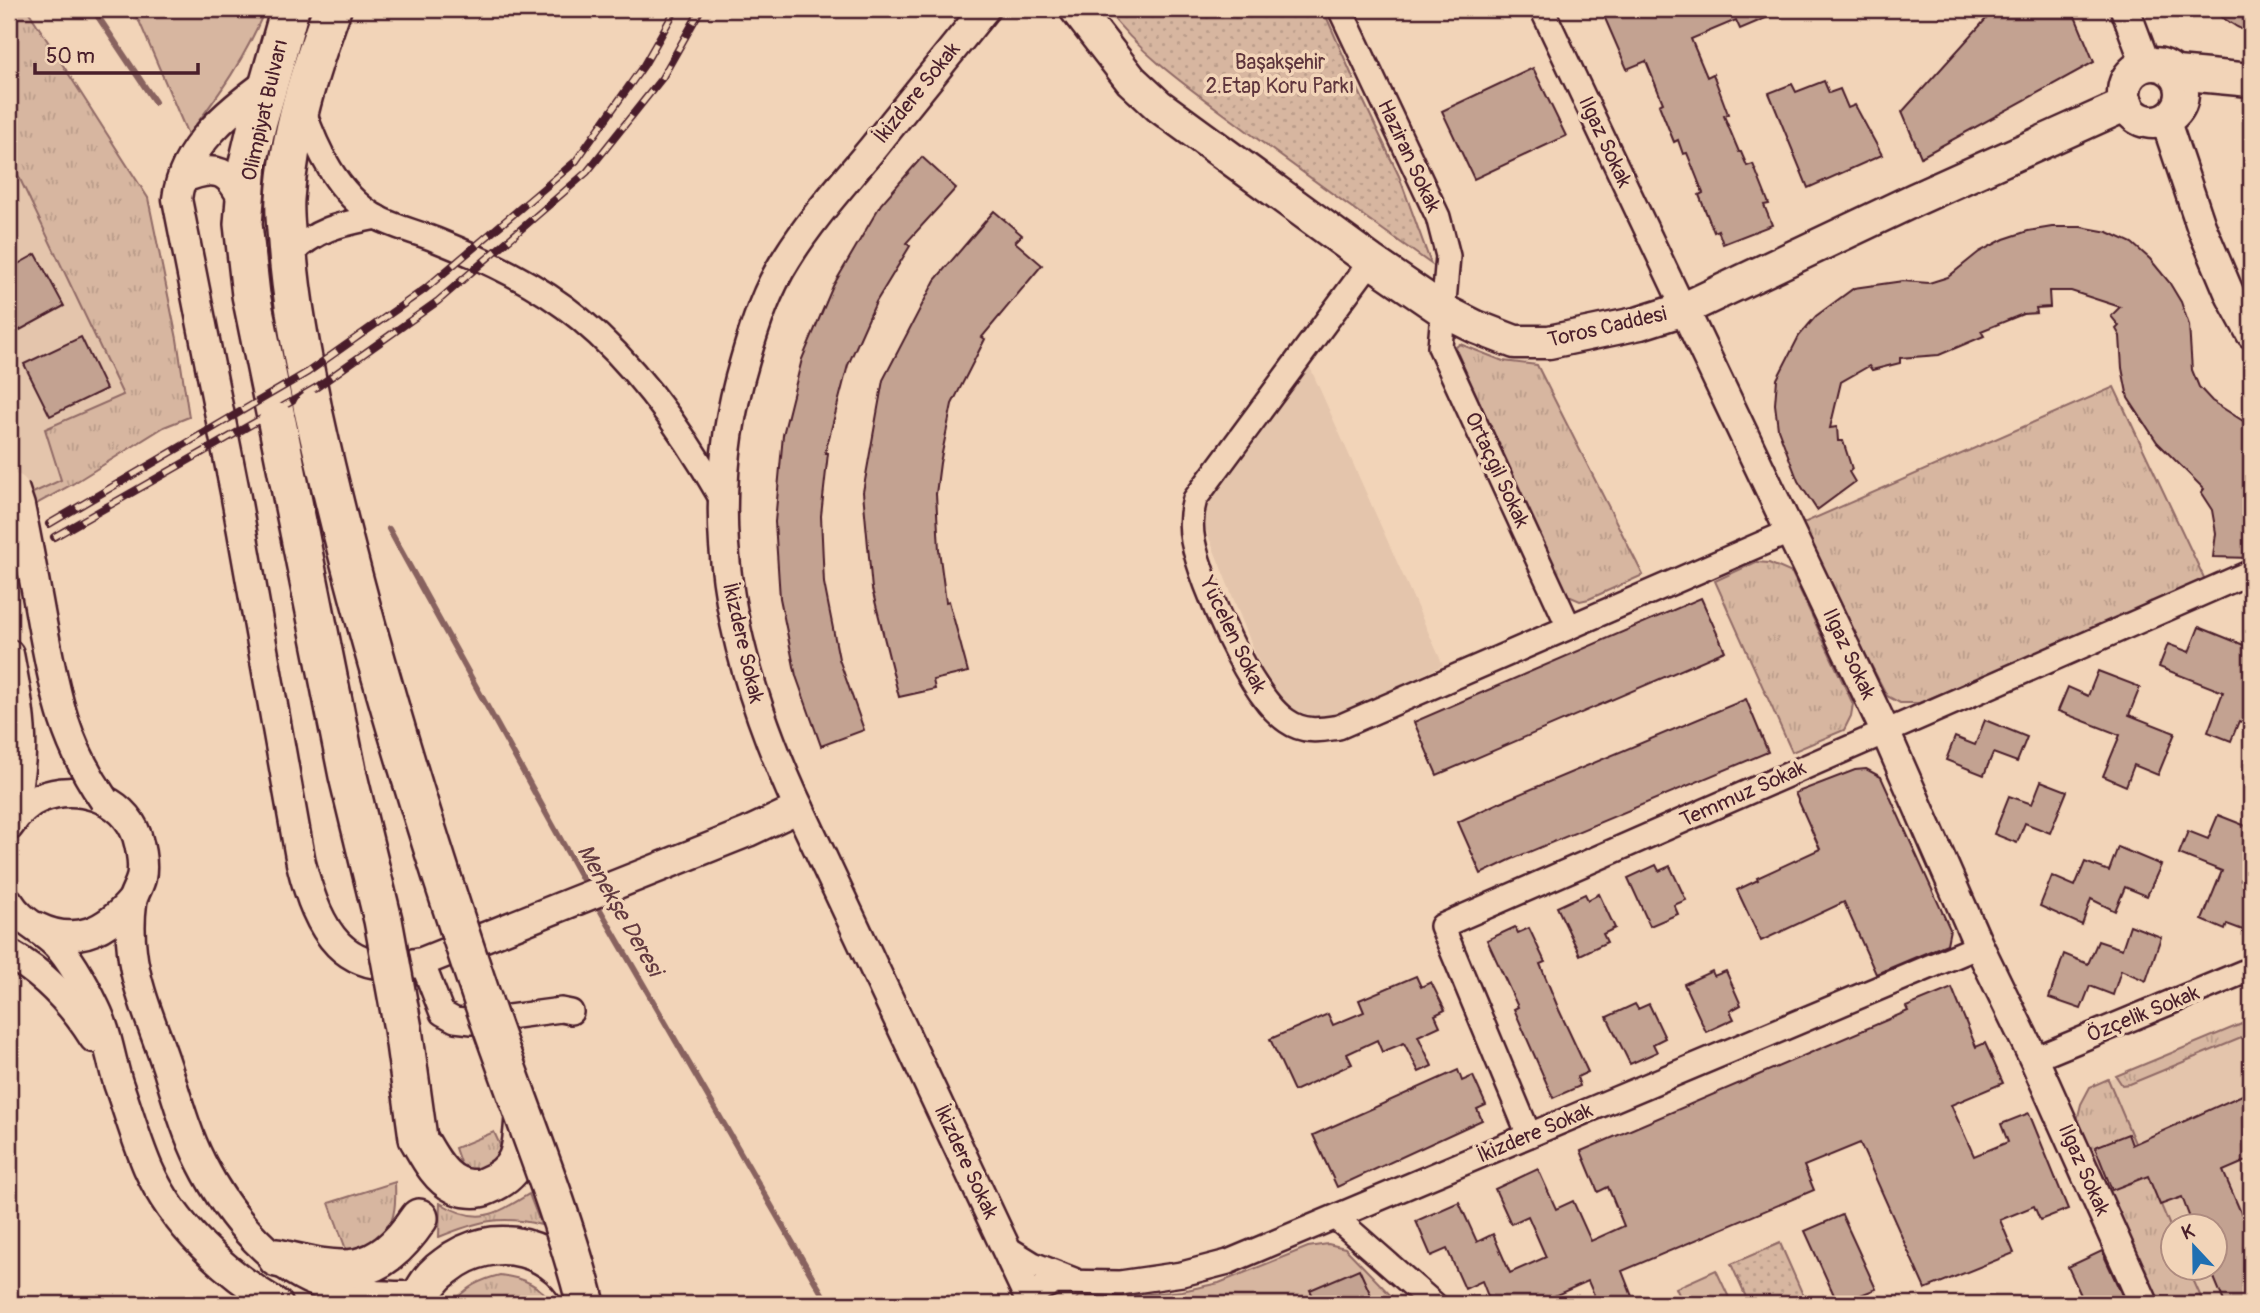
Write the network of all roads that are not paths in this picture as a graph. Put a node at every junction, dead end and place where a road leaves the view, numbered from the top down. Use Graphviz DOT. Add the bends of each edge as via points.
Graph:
graph roads {
  1 [pos="290,9"];
  2 [pos="332,9"];
  3 [pos="985,9"];
  4 [pos="1076,9"];
  5 [pos="1340,9"];
  6 [pos="1542,9"];
  7 [pos="2125,9"];
  8 [pos="2146,65"];
  9 [pos="2176,73"];
  10 [pos="2251,80"];
  11 [pos="270,81"];
  12 [pos="2251,96"];
  13 [pos="2127,104"];
  14 [pos="302,106"];
  15 [pos="2172,112"];
  16 [pos="182,179"];
  17 [pos="245,204"];
  18 [pos="377,217"];
  19 [pos="288,257"];
  20 [pos="1371,261"];
  21 [pos="1684,309"];
  22 [pos="1444,311"];
  23 [pos="2251,334"];
  24 [pos="10,482"];
  25 [pos="721,498"];
  26 [pos="1791,531"];
  27 [pos="2251,572"];
  28 [pos="1569,627"];
  29 [pos="9,654"];
  30 [pos="1885,731"];
  31 [pos="774,753"];
  32 [pos="104,800"];
  33 [pos="799,808"];
  34 [pos="9,820"];
  35 [pos="9,826"];
  36 [pos="737,836"];
  37 [pos="821,856"];
  38 [pos="132,900"];
  39 [pos="9,902"];
  40 [pos="18,919"];
  41 [pos="1979,946"];
  42 [pos="9,954"];
  43 [pos="422,962"];
  44 [pos="2251,969"];
  45 [pos="571,1012"];
  46 [pos="2034,1059"];
  47 [pos="114,1070"];
  48 [pos="524,1115"];
  49 [pos="1529,1135"];
  50 [pos="418,1138"];
  51 [pos="419,1218"];
  52 [pos="1336,1218"];
  53 [pos="1007,1248"];
  54 [pos="277,1258"];
  55 [pos="1081,1282"];
  56 [pos="419,1300"];
  57 [pos="1038,1302"];
  58 [pos="278,1304"];
  59 [pos="585,1304"];
  60 [pos="1434,1304"];
  61 [pos="2144,1304"];
  1 -- 11 [label="main road, Olimpiyat Bulvarı"];
  2 -- 14 [label="main road, Olimpiyat Bulvarı"];
  3 -- 25 [label="street, İkizdere Sokak" via="787,258 768,294 737,387"];
  4 -- 20 [label="main road, Toros Caddesi" via="1131,80 1159,106"];
  5 -- 22 [label="street, Haziran Sokak" via="1438,217 1448,256"];
  6 -- 21 [label="street, Ilgaz Sokak"];
  7 -- 8 [label="street"];
  8 -- 9 [label="main road"];
  8 -- 13 [label="main road" via="2129,78"];
  9 -- 10 [label="main road"];
  9 -- 15 [label="main road" via="2182,93"];
  11 -- 16 [label="street" via="220,120"];
  11 -- 17 [label="main road, Olimpiyat Bulvarı" via="248,163"];
  12 -- 15 [label="main road" via="2209,93 2193,97"];
  13 -- 15 [label="main road" via="2145,121 2155,122"];
  13 -- 21 [label="main road, Toros Caddesi"];
  14 -- 18 [label="street" via="330,171"];
  14 -- 19 [label="main road, Olimpiyat Bulvarı" via="289,157 285,202"];
  15 -- 23 [label="street" via="2201,226"];
  16 -- 17 [label="street" via="208,170 220,172 230,177"];
  16 -- 43 [label="street" via="177,199 310,898 324,928 347,952 373,965"];
  17 -- 50 [label="main road, Olimpiyat Bulvarı, bridge" via="251,295 348,775 383,920"];
  18 -- 19 [label="street" via="315,234"];
  18 -- 25 [label="street" via="532,285 581,319 662,408"];
  19 -- 48 [label="main road, Olimpiyat Bulvarı, bridge" via="313,410 360,605 472,967"];
  20 -- 22 [label="main road, Toros Caddesi"];
  20 -- 28 [label="street, Yücelen Sokak" via="1195,499 1193,540 1201,570 1247,669 1270,706 1288,722 1311,731 1339,727"];
  21 -- 22 [label="main road, Toros Caddesi" via="1549,342 1515,342"];
  21 -- 26 [label="street, Ilgaz Sokak"];
  22 -- 28 [label="street, Ortaçgil Sokak" via="1440,347"];
  24 -- 32 [label="street, bridge" via="20,506 56,697 77,755"];
  25 -- 31 [label="street, İkizdere Sokak" via="734,619 761,722"];
  26 -- 28 [label="street, Yücelen Sokak"];
  26 -- 30 [label="street, Ilgaz Sokak"];
  27 -- 30 [label="street, Temmuz Sokak"];
  29 -- 34 [label="street" via="23,749"];
  30 -- 41 [label="street, Ilgaz Sokak"];
  30 -- 49 [label="street, Temmuz Sokak" via="1442,926"];
  31 -- 33 [label="street, İkizdere Sokak"];
  31 -- 36 [label="street" via="769,800"];
  32 -- 35 [label="street" via="83,792 38,798 19,811"];
  32 -- 38 [label="street" via="123,814 136,833 142,855 141,878"];
  33 -- 36 [label="street"];
  33 -- 37 [label="street, İkizdere Sokak"];
  36 -- 37 [label="street" via="767,831 788,836"];
  36 -- 43 [label="street"];
  37 -- 53 [label="street, İkizdere Sokak"];
  38 -- 40 [label="street" via="117,919 96,931 73,936 49,933"];
  38 -- 54 [label="street" via="132,955 188,1130 225,1202"];
  39 -- 40 [label="street"];
  40 -- 47 [label="street" via="56,944 75,971 96,1009"];
  41 -- 46 [label="street, Ilgaz Sokak"];
  41 -- 49 [label="street, İkizdere Sokak"];
  42 -- 47 [label="street" via="47,981 78,1013"];
  43 -- 45 [label="street" via="442,1013 455,1020"];
  44 -- 46 [label="street, Özçelik Sokak"];
  46 -- 61 [label="street, Ilgaz Sokak"];
  47 -- 58 [label="street" via="149,1170 167,1201 227,1269"];
  48 -- 50 [label="main road, bridge" via="516,1163 503,1179 479,1189 454,1184 437,1168"];
  48 -- 59 [label="main road, Olimpiyat Bulvarı, bridge" via="572,1250"];
  49 -- 52 [label="street, İkizdere Sokak"];
  50 -- 51 [label="main road, Olimpiyat Bulvarı"];
  51 -- 54 [label="main road" via="390,1252 354,1270 327,1270"];
  51 -- 56 [label="main road, Olimpiyat Bulvarı"];
  52 -- 55 [label="street, İkizdere Sokak" via="1228,1262 1182,1274 1120,1283"];
  52 -- 60 [label="street"];
  53 -- 55 [label="street" via="1033,1264"];
  53 -- 57 [label="street, İkizdere Sokak"];
  54 -- 56 [label="street" via="307,1278 335,1288"];
  55 -- 57 [label="street" via="1056,1282 1042,1288"];
  56 -- 59 [label="main road, bridge" via="436,1273 457,1256 483,1247 511,1245 537,1252 561,1267"];
}
